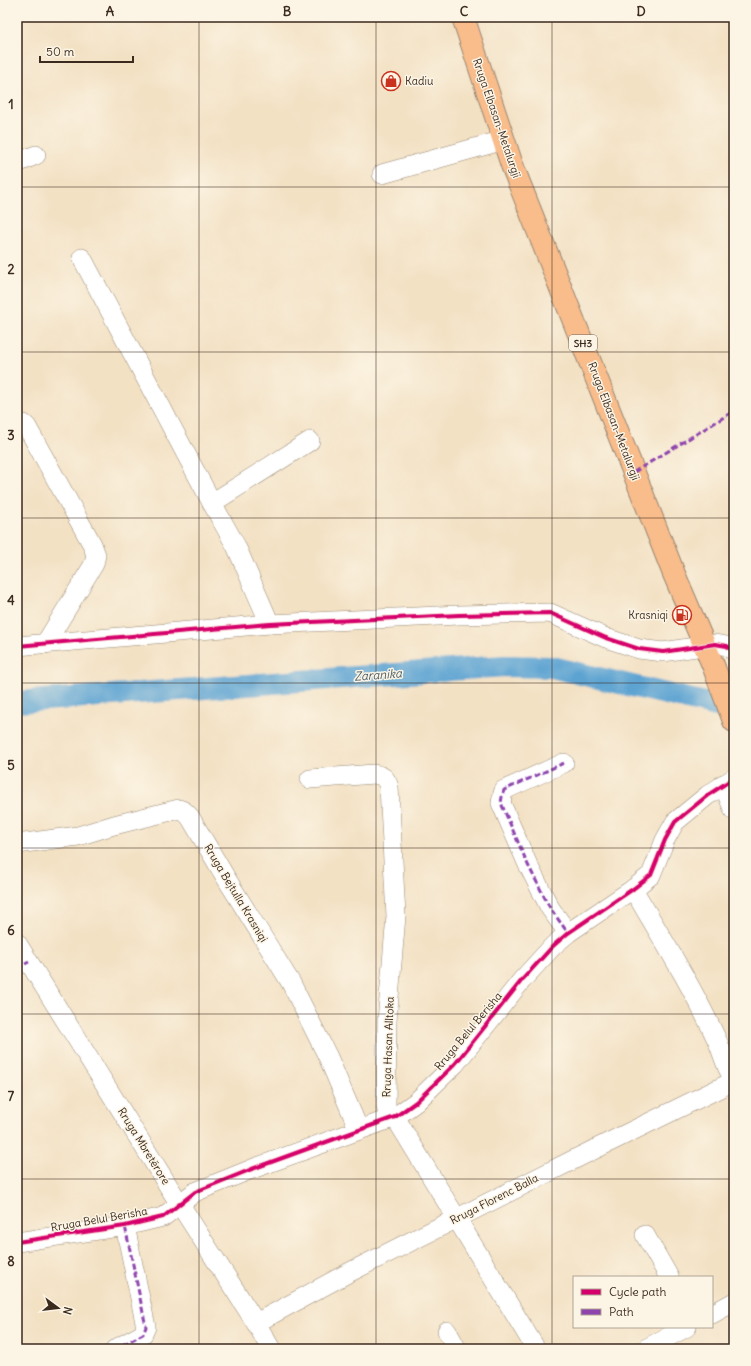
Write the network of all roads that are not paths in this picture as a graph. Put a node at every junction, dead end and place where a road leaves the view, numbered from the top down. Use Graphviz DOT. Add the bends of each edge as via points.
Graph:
graph roads {
  1 [pos="463,17"];
  2 [pos="504,140"];
  3 [pos="36,156"];
  4 [pos="17,163"];
  5 [pos="382,174"];
  6 [pos="82,258"];
  7 [pos="17,425"];
  8 [pos="310,441"];
  9 [pos="212,503"];
  10 [pos="270,624"];
  11 [pos="45,644"];
  12 [pos="17,646"];
  13 [pos="734,651"];
  14 [pos="709,655"];
  15 [pos="734,721"];
  16 [pos="564,763"];
  17 [pos="310,779"];
  18 [pos="729,781"];
  19 [pos="734,811"];
  20 [pos="17,844"];
  21 [pos="633,889"];
  22 [pos="568,933"];
  23 [pos="17,943"];
  24 [pos="23,965"];
  25 [pos="734,1080"];
  26 [pos="395,1117"];
  27 [pos="359,1130"];
  28 [pos="179,1203"];
  29 [pos="456,1219"];
  30 [pos="125,1226"];
  31 [pos="645,1235"];
  32 [pos="17,1242"];
  33 [pos="668,1276"];
  34 [pos="734,1302"];
  35 [pos="713,1313"];
  36 [pos="256,1323"];
  37 [pos="685,1328"];
  38 [pos="447,1331"];
  39 [pos="115,1349"];
  40 [pos="271,1349"];
  41 [pos="457,1349"];
  42 [pos="536,1349"];
  43 [pos="645,1349"];
  1 -- 2 [label="main road, Rruga Elbasan-Metalurgji / SH3"];
  2 -- 5 [label="street"];
  2 -- 14 [label="main road, Rruga Elbasan-Metalurgji / SH3" via="665,552"];
  3 -- 4 [label="street"];
  6 -- 9 [label="street"];
  7 -- 11 [label="street" via="24,424 27,427 96,555 94,564"];
  8 -- 9 [label="street"];
  9 -- 10 [label="street" via="236,546"];
  10 -- 11 [label="street"];
  10 -- 14 [label="street" via="550,613 606,638 639,649"];
  11 -- 12 [label="street"];
  13 -- 14 [label="street" via="727,646 715,644"];
  14 -- 15 [label="main road, SH3"];
  16 -- 22 [label="street" via="504,790 502,803 531,871 550,908"];
  17 -- 26 [label="street, Rruga Hasan Alltoka" via="374,774 382,775 389,787 396,916 387,1021 386,1105 387,1111"];
  18 -- 19 [label="street"];
  18 -- 21 [label="street, Rruga Belul Berisha" via="675,822 651,875"];
  20 -- 27 [label="street, Rruga Bejtulla Krasniqi" via="78,836 179,809 184,811 292,983 328,1057"];
  21 -- 22 [label="street, Rruga Belul Berisha"];
  21 -- 25 [label="street" via="696,1000"];
  22 -- 26 [label="street, Rruga Belul Berisha" via="522,980 455,1064 416,1102"];
  23 -- 24 [label="street, Rruga Mbretërore"];
  24 -- 28 [label="street, Rruga Mbretërore"];
  25 -- 29 [label="street, Rruga Florenc Balla"];
  26 -- 27 [label="street, Rruga Belul Berisha"];
  26 -- 29 [label="street, Rruga Hasan Alltoka"];
  27 -- 28 [label="street, Rruga Belul Berisha" via="195,1192"];
  28 -- 30 [label="street, Rruga Belul Berisha" via="163,1217"];
  28 -- 36 [label="street, Rruga Mbretërore"];
  29 -- 36 [label="street, Rruga Florenc Balla"];
  29 -- 42 [label="street, Rruga Hasan Alltoka"];
  30 -- 32 [label="street, Rruga Belul Berisha"];
  30 -- 39 [label="street" via="146,1327 143,1334"];
  31 -- 33 [label="street"];
  34 -- 35 [label="street"];
  36 -- 40 [label="street, Rruga Mbretërore"];
  37 -- 43 [label="street"];
  38 -- 41 [label="street"];
}
